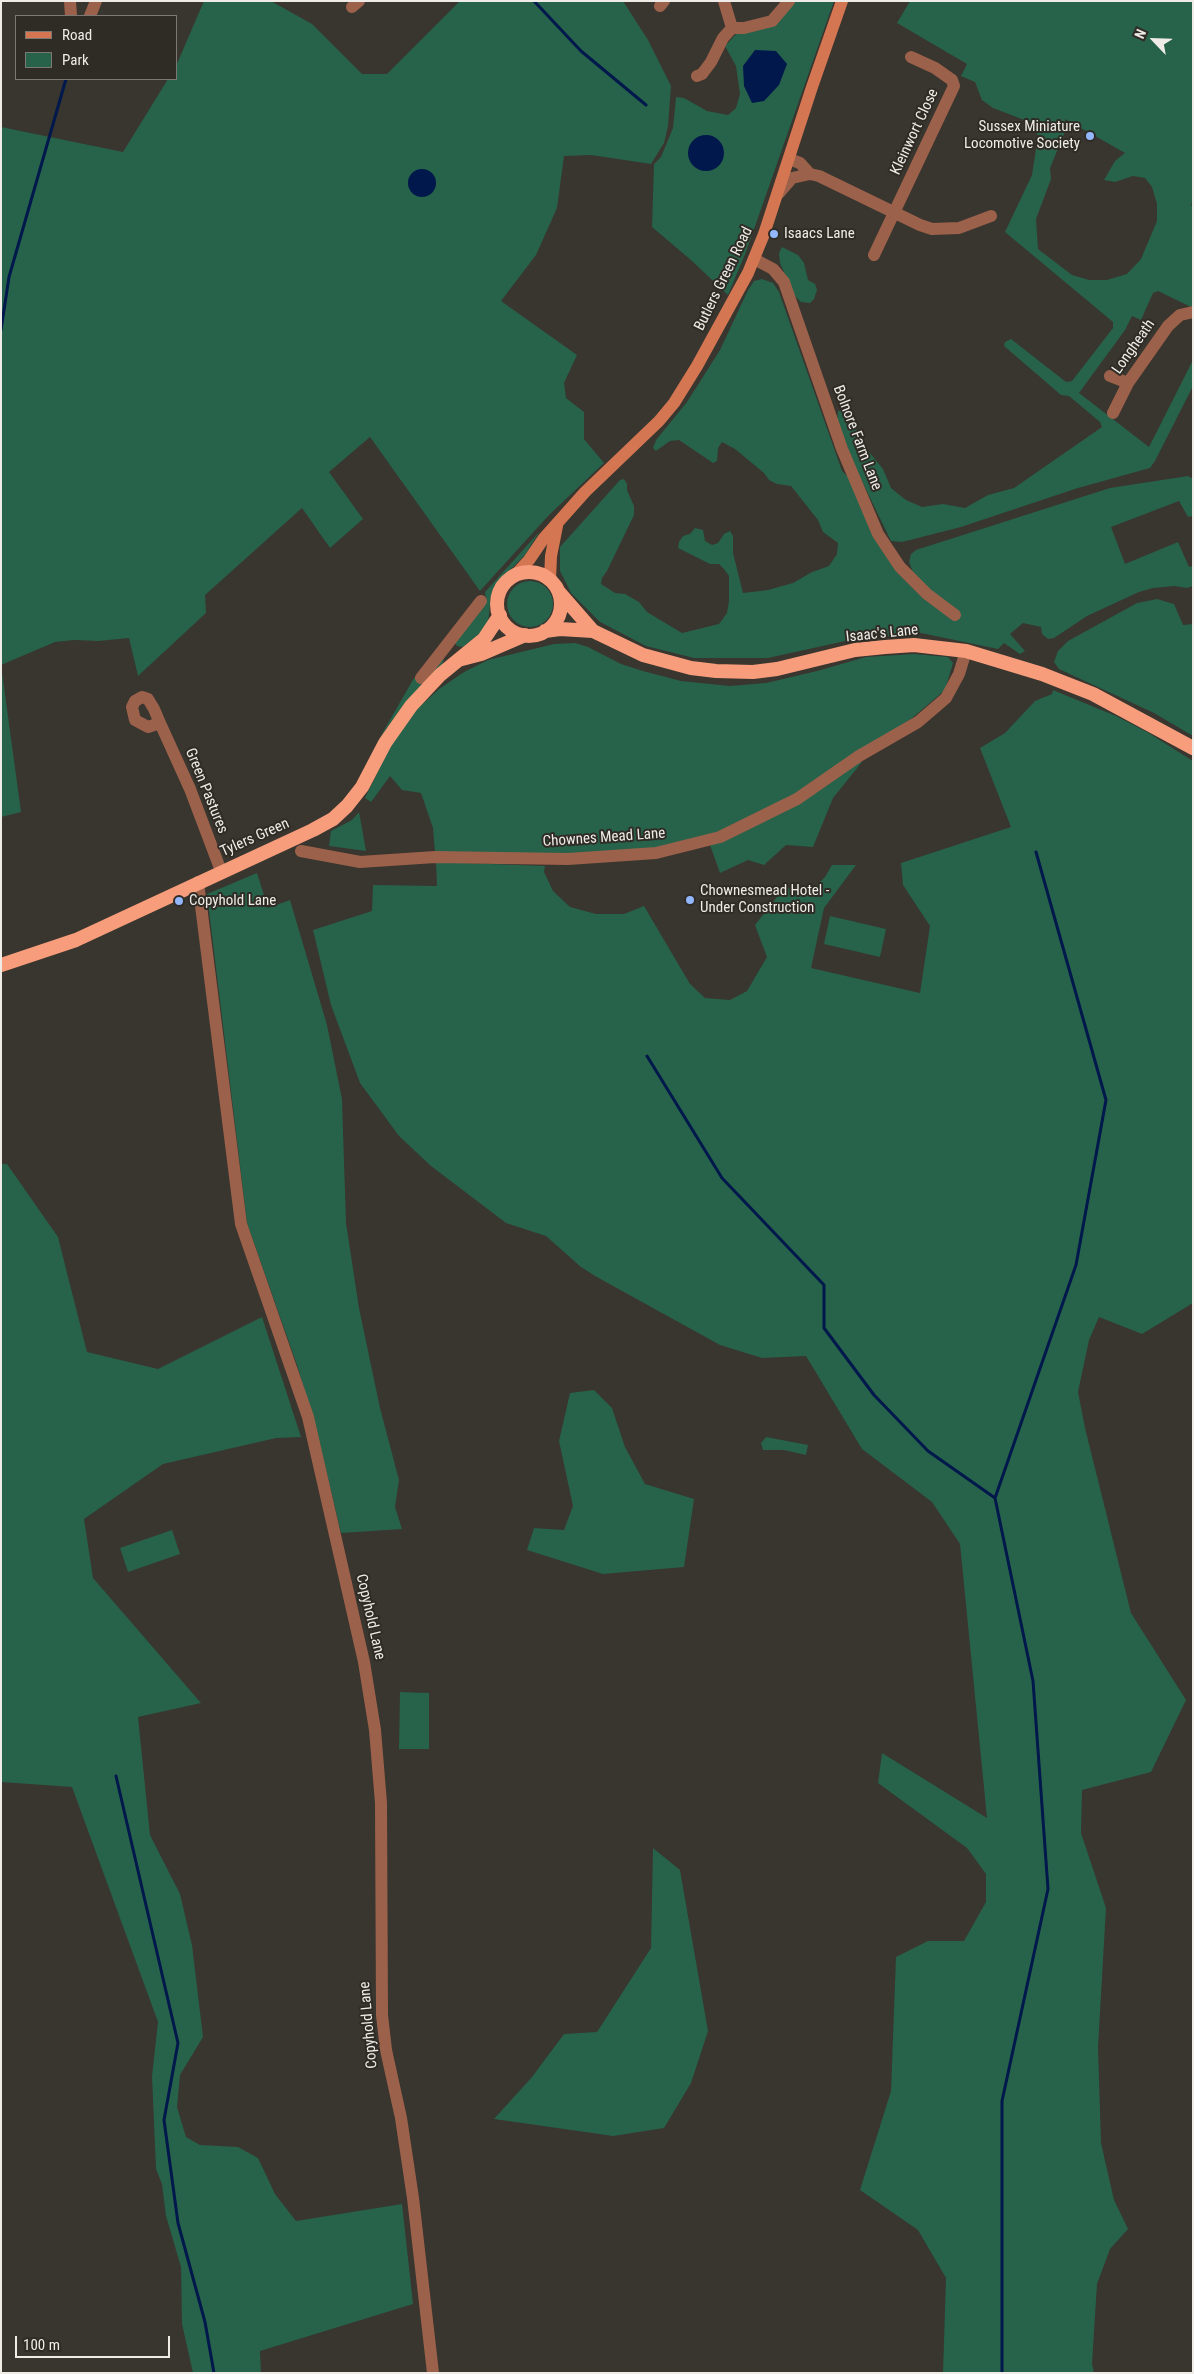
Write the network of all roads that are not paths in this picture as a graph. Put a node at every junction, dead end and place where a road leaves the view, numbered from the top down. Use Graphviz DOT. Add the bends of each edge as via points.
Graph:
graph roads {
  1 [pos="70,1"];
  2 [pos="96,1"];
  3 [pos="724,1"];
  4 [pos="789,1"];
  5 [pos="842,1"];
  6 [pos="71,15"];
  7 [pos="90,15"];
  8 [pos="732,28"];
  9 [pos="911,57"];
  10 [pos="697,76"];
  11 [pos="789,160"];
  12 [pos="810,174"];
  13 [pos="776,197"];
  14 [pos="894,214"];
  15 [pos="991,216"];
  16 [pos="874,255"];
  17 [pos="754,259"];
  18 [pos="1193,312"];
  19 [pos="1110,376"];
  20 [pos="1128,383"];
  21 [pos="1113,413"];
  22 [pos="557,526"];
  23 [pos="515,575"];
  24 [pos="550,580"];
  25 [pos="559,592"];
  26 [pos="481,601"];
  27 [pos="500,615"];
  28 [pos="955,615"];
  29 [pos="593,631"];
  30 [pos="545,632"];
  31 [pos="525,635"];
  32 [pos="448,643"];
  33 [pos="966,651"];
  34 [pos="459,660"];
  35 [pos="421,678"];
  36 [pos="160,722"];
  37 [pos="1193,748"];
  38 [pos="301,852"];
  39 [pos="221,872"];
  40 [pos="198,882"];
  41 [pos="1,965"];
  42 [pos="433,2373"];
  1 -- 6 [label="street"];
  2 -- 7 [label="street"];
  3 -- 8 [label="street"];
  4 -- 8 [label="street" via="772,21 758,26"];
  5 -- 11 [label="main road, Butlers Green Road"];
  8 -- 10 [label="street" via="702,74"];
  9 -- 14 [label="street, Kleinwort Close" via="935,68 952,80 954,86"];
  11 -- 12 [label="street" via="800,163"];
  11 -- 13 [label="main road, Butlers Green Road"];
  12 -- 13 [label="street" via="788,180"];
  12 -- 14 [label="street"];
  13 -- 17 [label="main road, Butlers Green Road"];
  14 -- 15 [label="street" via="920,225 944,229 959,228"];
  14 -- 16 [label="street, Kleinwort Close"];
  17 -- 22 [label="main road, Butlers Green Road" via="702,358 674,403 585,492"];
  17 -- 28 [label="street, Bolnore Farm Lane" via="773,269 784,282 842,449 878,534 900,567"];
  18 -- 20 [label="street, Longheath" via="1180,315 1168,326"];
  19 -- 20 [label="street"];
  20 -- 21 [label="street, Longheath"];
  22 -- 23 [label="main road, Butlers Green Road"];
  22 -- 24 [label="main road, Butlers Green Road"];
  23 -- 24 [label="highway" via="534,572"];
  23 -- 27 [label="highway" via="498,596"];
  24 -- 25 [label="highway"];
  25 -- 29 [label="highway, Isaac's Lane"];
  25 -- 30 [label="highway" via="560,610"];
  26 -- 32 [label="street"];
  27 -- 31 [label="highway" via="510,629"];
  27 -- 34 [label="highway, Tylers Green" via="484,639"];
  29 -- 30 [label="highway, Isaac's Lane" via="560,629"];
  29 -- 33 [label="highway, Isaac's Lane" via="643,655 716,671 776,669 855,650 885,647 914,645"];
  30 -- 31 [label="highway"];
  31 -- 34 [label="highway, Tylers Green"];
  32 -- 34 [label="street"];
  32 -- 35 [label="street"];
  33 -- 37 [label="highway, Isaac's Lane" via="1042,674 1093,694"];
  33 -- 38 [label="street, Chownes Mead Lane" via="960,674 946,698 918,722 859,756 797,799 720,837 656,853 568,859 435,857 360,862 322,849"];
  34 -- 39 [label="highway, Tylers Green" via="410,706 381,749 362,787 333,819"];
  36 -- 39 [label="street, Green Pastures" via="190,789"];
  39 -- 40 [label="highway, Tylers Green"];
  40 -- 41 [label="highway, Tylers Green" via="76,940"];
  40 -- 42 [label="street, Copyhold Lane" via="242,1224 308,1417 364,1662 372,1711 381,1803 382,2015 413,2198"];
}
